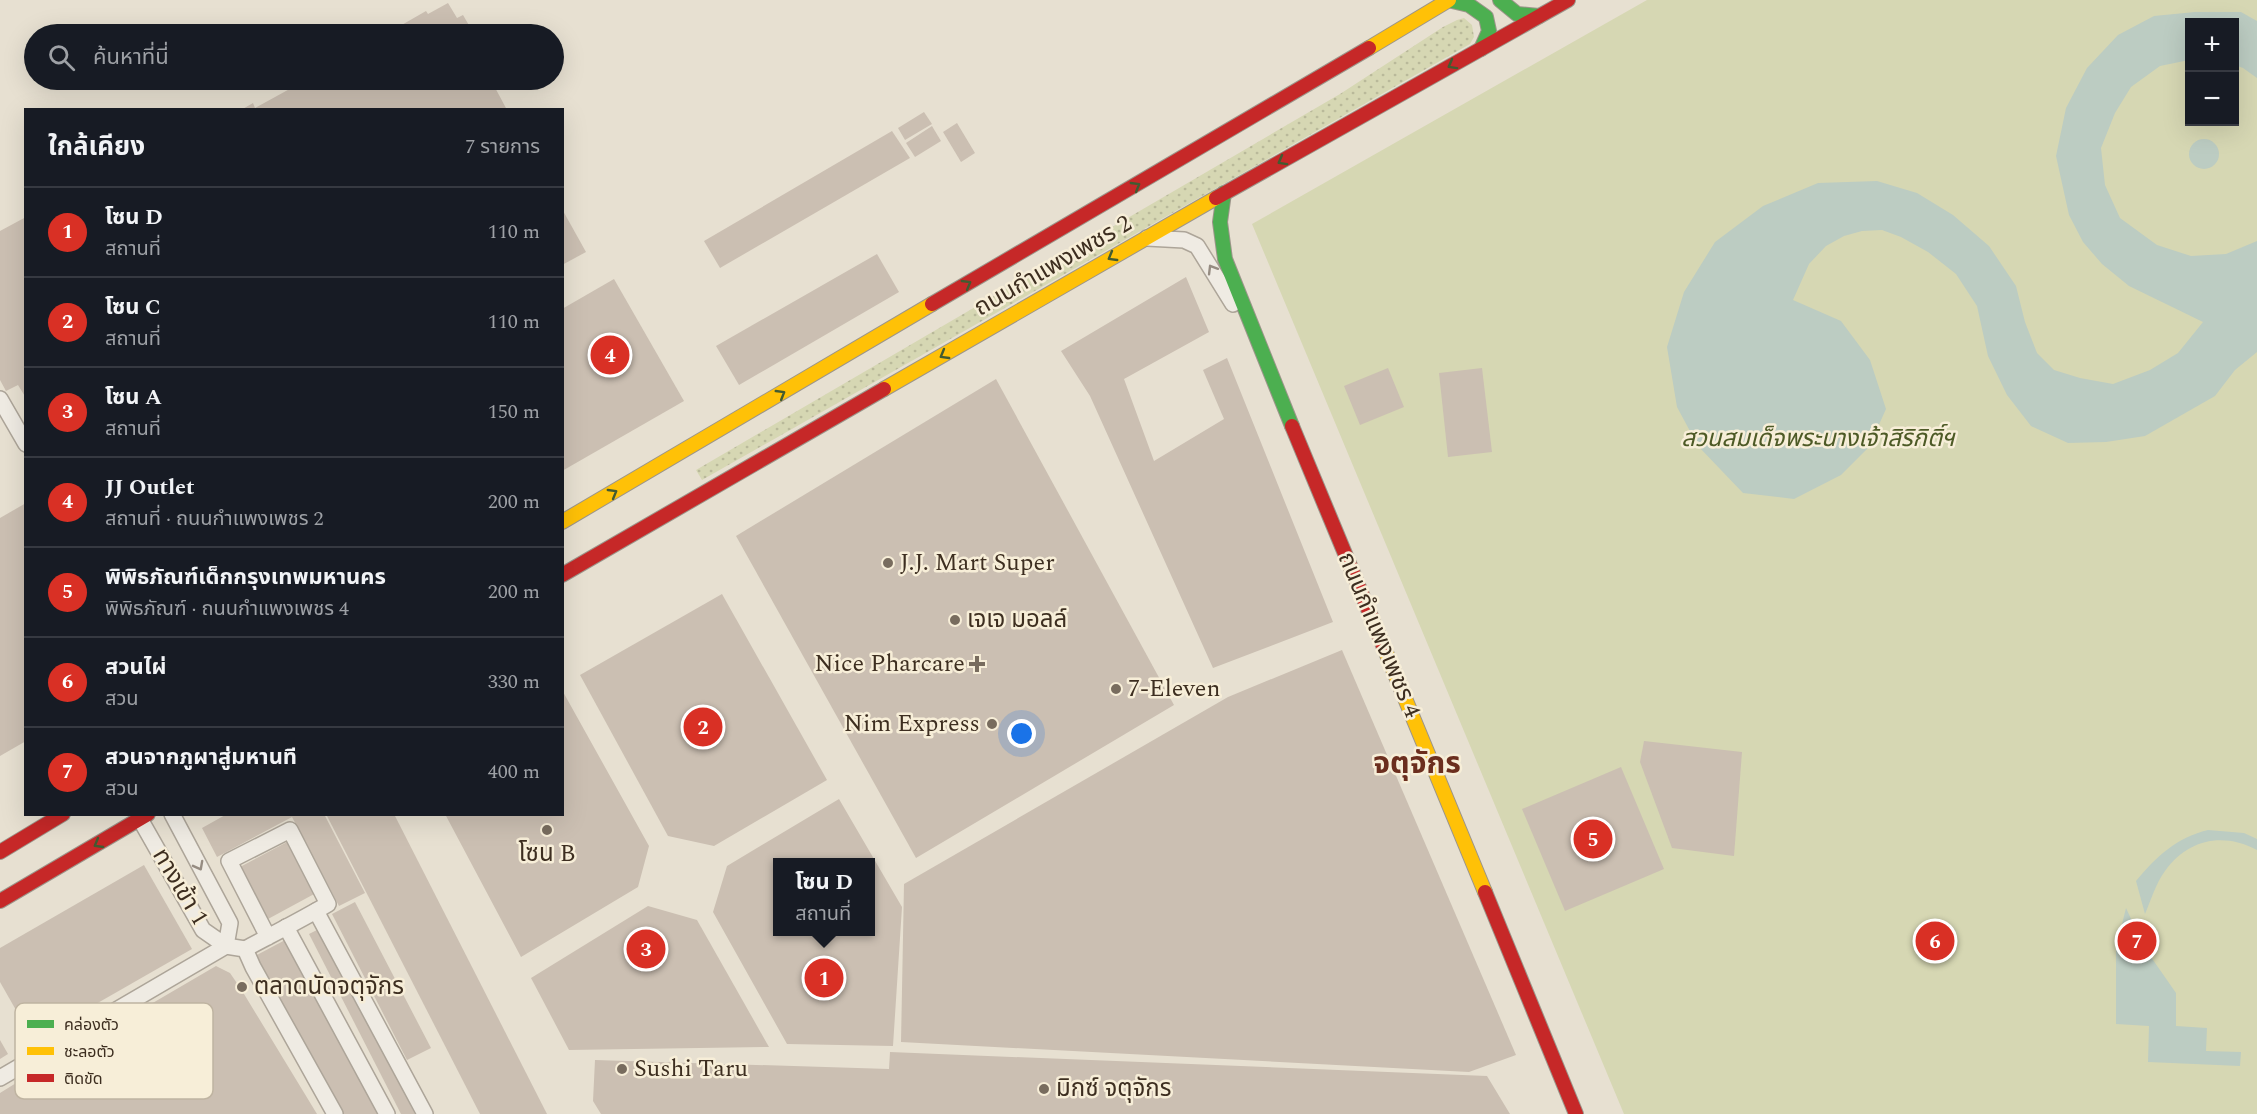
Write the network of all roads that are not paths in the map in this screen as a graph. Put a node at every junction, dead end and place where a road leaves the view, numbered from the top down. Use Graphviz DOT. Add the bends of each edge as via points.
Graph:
graph roads {
  1 [pos="1448,0"];
  2 [pos="1500,0"];
  3 [pos="1568,0"];
  4 [pos="1539,16"];
  5 [pos="1480,49"];
  6 [pos="1224,194"];
  7 [pos="1146,238"];
  8 [pos="1263,356"];
  9 [pos="0,399"];
  10 [pos="24,441"];
  11 [pos="564,521"];
  12 [pos="564,574"];
  13 [pos="60,816"];
  14 [pos="173,816"];
  15 [pos="144,817"];
  16 [pos="0,852"];
  17 [pos="0,901"];
  18 [pos="316,911"];
  19 [pos="286,927"];
  20 [pos="268,937"];
  21 [pos="226,946"];
  22 [pos="245,949"];
  23 [pos="128,1003"];
  24 [pos="15,1069"];
  25 [pos="0,1078"];
  26 [pos="335,1114"];
  27 [pos="387,1114"];
  28 [pos="425,1114"];
  29 [pos="1576,1114"];
  1 -- 5 [label="main road" via="1464,2 1485,18 1489,30"];
  11 -- 1 [label="main road, ถนนกำแพงเพชร 2, one-way"];
  2 -- 4 [label="main road" via="1509,11"];
  3 -- 4 [label="main road, ถนนกำแพงเพชร 2"];
  4 -- 5 [label="main road, ถนนกำแพงเพชร 2"];
  5 -- 6 [label="main road, ถนนกำแพงเพชร 2, one-way"];
  6 -- 7 [label="main road, ถนนกำแพงเพชร 2"];
  6 -- 8 [label="main road, ถนนกำแพงเพชร 4" via="1218,216 1221,249"];
  8 -- 7 [label="street, ถนนกำแพงเพชร 4, one-way" via="1197,246 1166,237"];
  7 -- 12 [label="main road, ถนนกำแพงเพชร 2, one-way"];
  8 -- 29 [label="main road, ถนนกำแพงเพชร 4"];
  9 -- 10 [label="street"];
  13 -- 16 [label="main road"];
  14 -- 21 [label="street, ทางเข้า 1, one-way" via="230,923"];
  15 -- 17 [label="main road, one-way"];
  15 -- 21 [label="street, ทางเข้า 1" via="203,930"];
  18 -- 19 [label="street"];
  18 -- 20 [label="street" via="328,904 290,830 229,861"];
  18 -- 28 [label="street"];
  19 -- 20 [label="street"];
  19 -- 27 [label="street"];
  20 -- 22 [label="street"];
  21 -- 22 [label="street"];
  21 -- 23 [label="street"];
  22 -- 26 [label="street"];
  24 -- 25 [label="street"];
}
